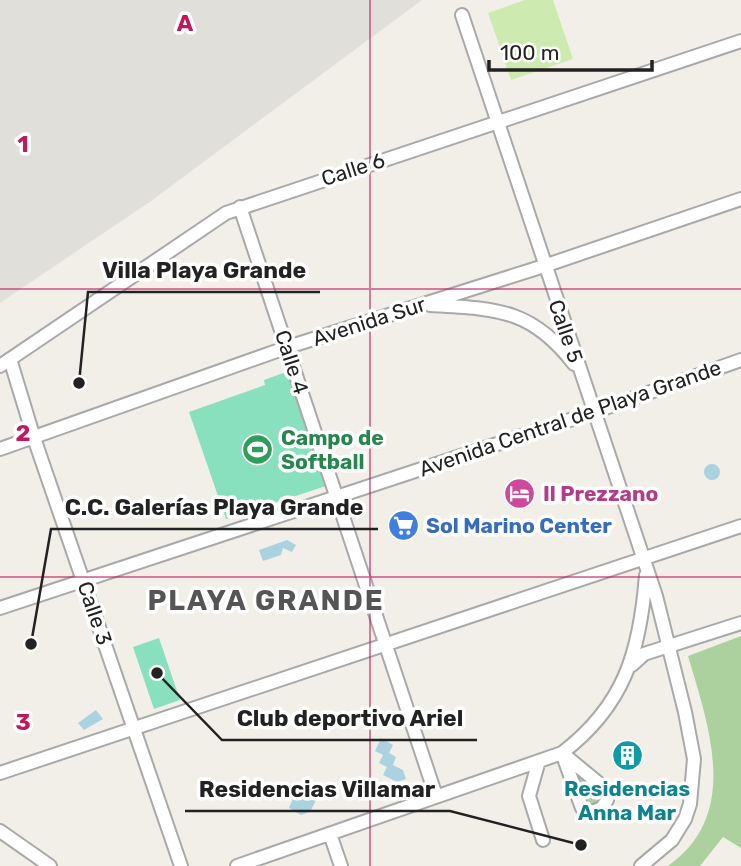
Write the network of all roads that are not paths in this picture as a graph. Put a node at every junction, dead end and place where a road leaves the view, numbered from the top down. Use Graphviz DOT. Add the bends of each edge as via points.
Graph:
graph roads {
  1 [pos="462,15"];
  2 [pos="741,41"];
  3 [pos="498,121"];
  4 [pos="741,199"];
  5 [pos="240,206"];
  6 [pos="544,266"];
  7 [pos="420,305"];
  8 [pos="288,347"];
  9 [pos="741,360"];
  10 [pos="5,363"];
  11 [pos="581,373"];
  12 [pos="594,412"];
  13 [pos="34,438"];
  14 [pos="0,449"];
  15 [pos="337,496"];
  16 [pos="741,526"];
  17 [pos="645,563"];
  18 [pos="84,580"];
  19 [pos="0,608"];
  20 [pos="741,623"];
  21 [pos="386,643"];
  22 [pos="671,646"];
  23 [pos="628,671"];
  24 [pos="136,729"];
  25 [pos="562,753"];
  26 [pos="538,764"];
  27 [pos="0,773"];
  28 [pos="436,796"];
  29 [pos="0,831"];
  30 [pos="330,834"];
  31 [pos="543,841"];
  32 [pos="50,866"];
  33 [pos="181,866"];
  34 [pos="237,866"];
  35 [pos="341,866"];
  36 [pos="641,866"];
  1 -- 3 [label="street, Calle 5"];
  2 -- 3 [label="street, Calle 6"];
  3 -- 5 [label="street, Calle 6"];
  3 -- 6 [label="street, Calle 5"];
  4 -- 6 [label="street, Avenida Sur"];
  5 -- 8 [label="street, Calle 4"];
  5 -- 10 [label="street, Calle 6"];
  6 -- 7 [label="street, Avenida Sur"];
  6 -- 11 [label="street, Calle 5"];
  7 -- 8 [label="street, Avenida Sur"];
  7 -- 11 [label="street" via="508,312 558,343"];
  8 -- 13 [label="street, Avenida Sur"];
  8 -- 15 [label="street, Calle 4"];
  9 -- 12 [label="street, Avenida Central de Playa Grande"];
  10 -- 13 [label="street, Calle 3"];
  11 -- 12 [label="street, Calle 5"];
  12 -- 15 [label="street, Avenida Central de Playa Grande"];
  12 -- 17 [label="street, Calle 5"];
  13 -- 14 [label="street, Avenida Sur"];
  13 -- 18 [label="street, Calle 3"];
  15 -- 18 [label="street, Avenida Central de Playa Grande"];
  15 -- 21 [label="street, Calle 4"];
  16 -- 17 [label="street"];
  17 -- 21 [label="street"];
  17 -- 22 [label="street, Calle 5"];
  17 -- 23 [label="street" via="640,627"];
  18 -- 19 [label="street, Avenida Central de Playa Grande"];
  18 -- 24 [label="street, Calle 3"];
  20 -- 22 [label="street"];
  21 -- 24 [label="street"];
  21 -- 28 [label="street, Calle 4"];
  22 -- 23 [label="street" via="644,653"];
  22 -- 36 [label="street, Calle 5" via="692,751 693,790 680,829"];
  23 -- 25 [label="street" via="596,724"];
  24 -- 27 [label="street"];
  24 -- 33 [label="street, Calle 3"];
  25 -- 25 [label="street" via="579,805 589,812 602,808 607,800 605,790"];
  25 -- 26 [label="street"];
  26 -- 28 [label="street"];
  26 -- 31 [label="street" via="529,796"];
  28 -- 30 [label="street"];
  29 -- 32 [label="street"];
  30 -- 34 [label="street"];
  30 -- 35 [label="street"];
}
